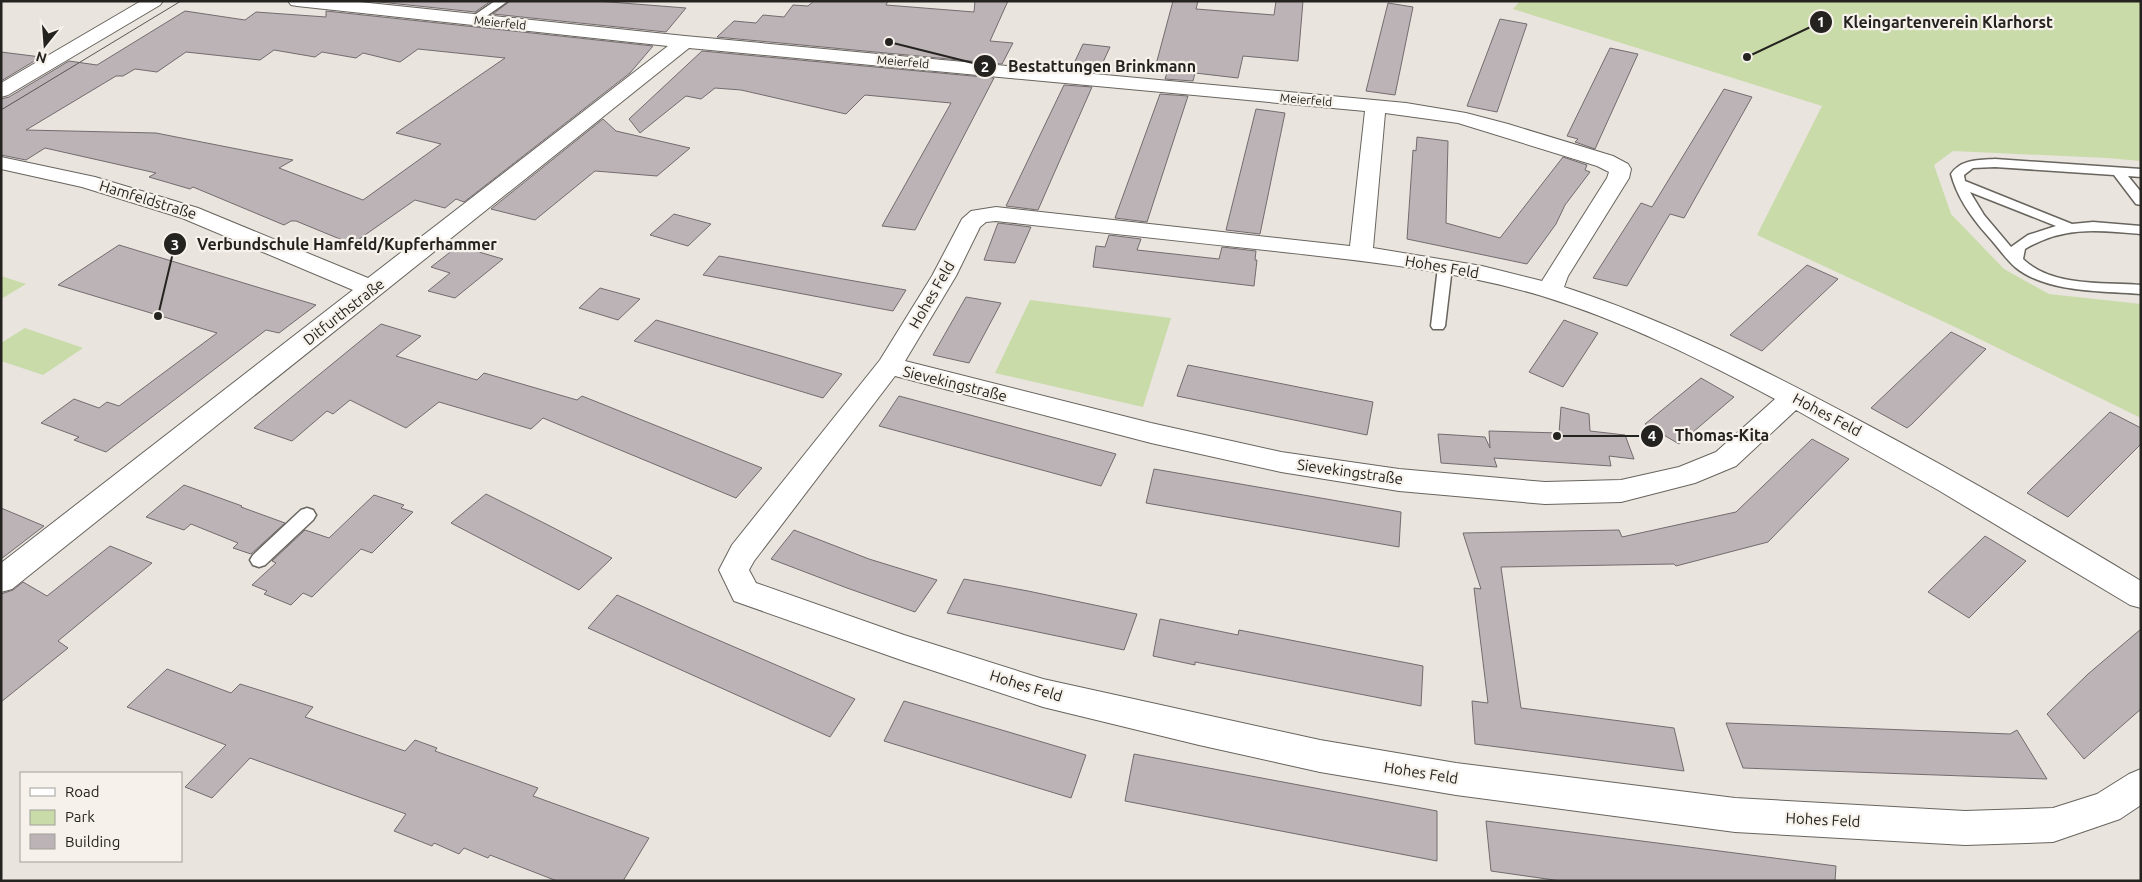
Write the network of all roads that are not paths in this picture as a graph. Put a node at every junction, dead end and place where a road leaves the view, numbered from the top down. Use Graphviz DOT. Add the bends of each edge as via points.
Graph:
graph roads {
  1 [pos="154,1"];
  2 [pos="297,1"];
  3 [pos="503,1"];
  4 [pos="474,20"];
  5 [pos="685,42"];
  6 [pos="1,91"];
  7 [pos="1376,106"];
  8 [pos="1,163"];
  9 [pos="2118,171"];
  10 [pos="2141,173"];
  11 [pos="1959,183"];
  12 [pos="2141,201"];
  13 [pos="2069,227"];
  14 [pos="2141,230"];
  15 [pos="1361,254"];
  16 [pos="2016,259"];
  17 [pos="1445,266"];
  18 [pos="372,289"];
  19 [pos="2141,290"];
  20 [pos="1551,291"];
  21 [pos="1438,326"];
  22 [pos="889,366"];
  23 [pos="1794,397"];
  24 [pos="306,515"];
  25 [pos="259,560"];
  26 [pos="1,580"];
  27 [pos="2141,596"];
  28 [pos="2141,785"];
  1 -- 6 [label="street"];
  2 -- 4 [label="street, Meierfeld"];
  3 -- 4 [label="lane"];
  4 -- 5 [label="street, Meierfeld"];
  5 -- 7 [label="street, Meierfeld"];
  5 -- 18 [label="street, Ditfurthstraße"];
  7 -- 15 [label="street"];
  7 -- 20 [label="street, Meierfeld" via="1493,125 1605,160 1620,169 1618,178 1556,276"];
  8 -- 18 [label="street, Hamfeldstraße" via="87,182 190,213"];
  9 -- 10 [label="lane"];
  9 -- 11 [label="lane" via="1974,164 1962,168 1957,174"];
  9 -- 12 [label="lane"];
  11 -- 13 [label="lane"];
  11 -- 16 [label="lane" via="1974,212"];
  13 -- 14 [label="lane"];
  13 -- 16 [label="lane" via="2030,239 2018,247"];
  15 -- 17 [label="street, Hohes Feld"];
  15 -- 22 [label="street, Hohes Feld" via="996,214 979,216 970,224 944,276"];
  16 -- 19 [label="lane" via="2046,278"];
  17 -- 20 [label="street, Hohes Feld"];
  17 -- 21 [label="lane"];
  18 -- 26 [label="street, Ditfurthstraße"];
  20 -- 23 [label="street, Hohes Feld" via="1658,332"];
  22 -- 23 [label="street, Sievekingstraße" via="1151,434 1281,462 1400,480 1545,492 1621,491 1685,476 1726,459"];
  22 -- 28 [label="street, Hohes Feld" via="743,553 734,570 746,592 1043,693 1320,756 1456,779 1735,815 1966,828 2054,825 2108,807"];
  23 -- 27 [label="street, Hohes Feld" via="1911,460"];
  24 -- 25 [label="lane"];
}
